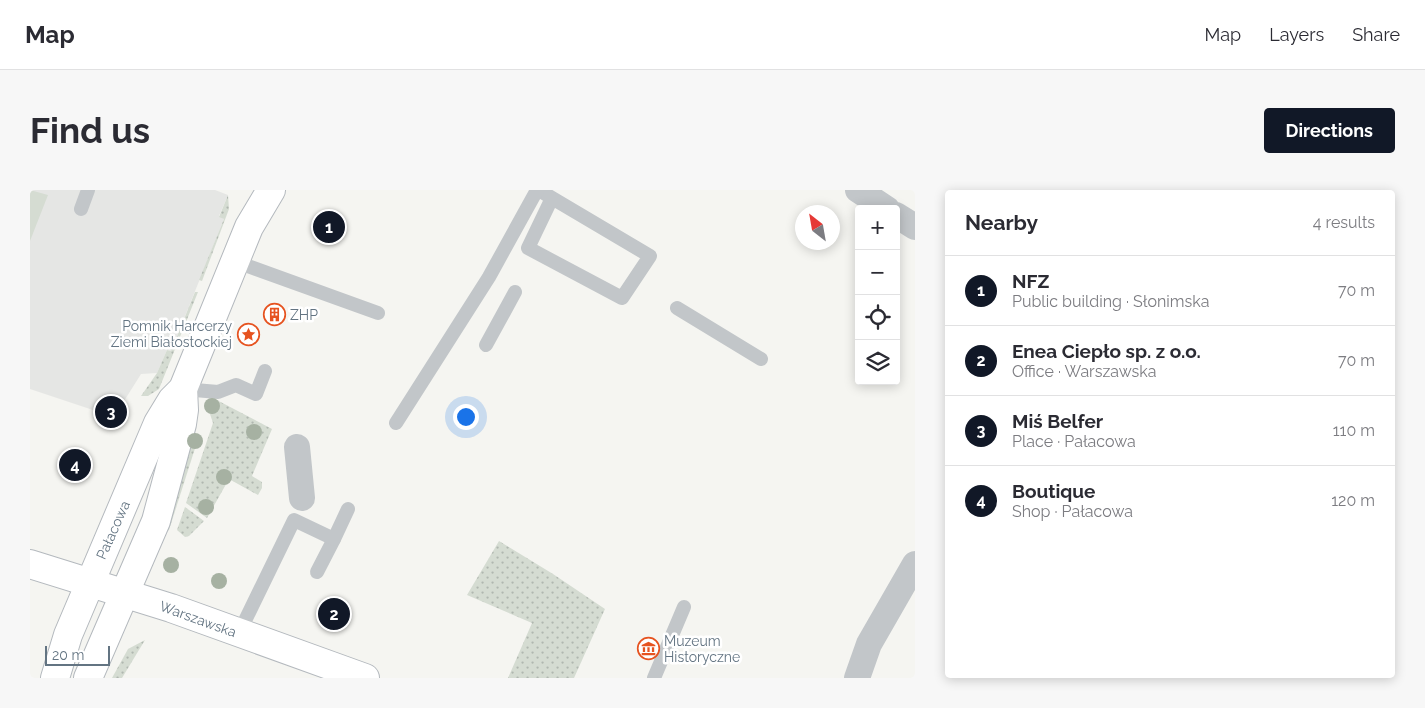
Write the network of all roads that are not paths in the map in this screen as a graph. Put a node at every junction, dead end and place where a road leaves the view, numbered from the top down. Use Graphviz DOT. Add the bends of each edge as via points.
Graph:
graph roads {
  1 [pos="88,190"];
  2 [pos="538,190"];
  3 [pos="858,190"];
  4 [pos="265,192"];
  5 [pos="552,198"];
  6 [pos="881,205"];
  7 [pos="81,209"];
  8 [pos="900,218"];
  9 [pos="915,227"];
  10 [pos="234,261"];
  11 [pos="515,292"];
  12 [pos="677,308"];
  13 [pos="378,313"];
  14 [pos="486,345"];
  15 [pos="761,359"];
  16 [pos="265,371"];
  17 [pos="183,389"];
  18 [pos="396,423"];
  19 [pos="297,446"];
  20 [pos="298,509"];
  21 [pos="348,509"];
  22 [pos="334,539"];
  23 [pos="30,564"];
  24 [pos="915,564"];
  25 [pos="317,572"];
  26 [pos="90,583"];
  27 [pos="125,594"];
  28 [pos="684,607"];
  29 [pos="239,633"];
  30 [pos="55,678"];
  31 [pos="88,678"];
  32 [pos="366,678"];
  33 [pos="654,678"];
  34 [pos="857,678"];
  1 -- 7 [label="lane"];
  2 -- 5 [label="lane"];
  2 -- 18 [label="lane" via="489,277"];
  3 -- 6 [label="street"];
  4 -- 10 [label="street, Pałacowa"];
  5 -- 5 [label="lane" via="650,256 622,298 528,248"];
  8 -- 9 [label="street"];
  10 -- 13 [label="lane"];
  10 -- 17 [label="street, Pałacowa"];
  11 -- 14 [label="lane"];
  12 -- 15 [label="lane"];
  16 -- 17 [label="lane" via="256,394 236,385 218,392"];
  17 -- 26 [label="street, Pałacowa" via="158,423"];
  17 -- 27 [label="street, Pałacowa" via="182,424 156,521"];
  19 -- 20 [label="street"];
  20 -- 22 [label="lane"];
  20 -- 29 [label="lane"];
  21 -- 22 [label="lane"];
  22 -- 25 [label="lane"];
  23 -- 26 [label="street, Warszawska"];
  24 -- 34 [label="street" via="869,644"];
  26 -- 27 [label="street, Warszawska"];
  26 -- 30 [label="street, Pałacowa" via="68,635"];
  27 -- 29 [label="street, Warszawska"];
  27 -- 31 [label="street, Pałacowa"];
  28 -- 33 [label="lane"];
  29 -- 32 [label="street, Warszawska"];
}
